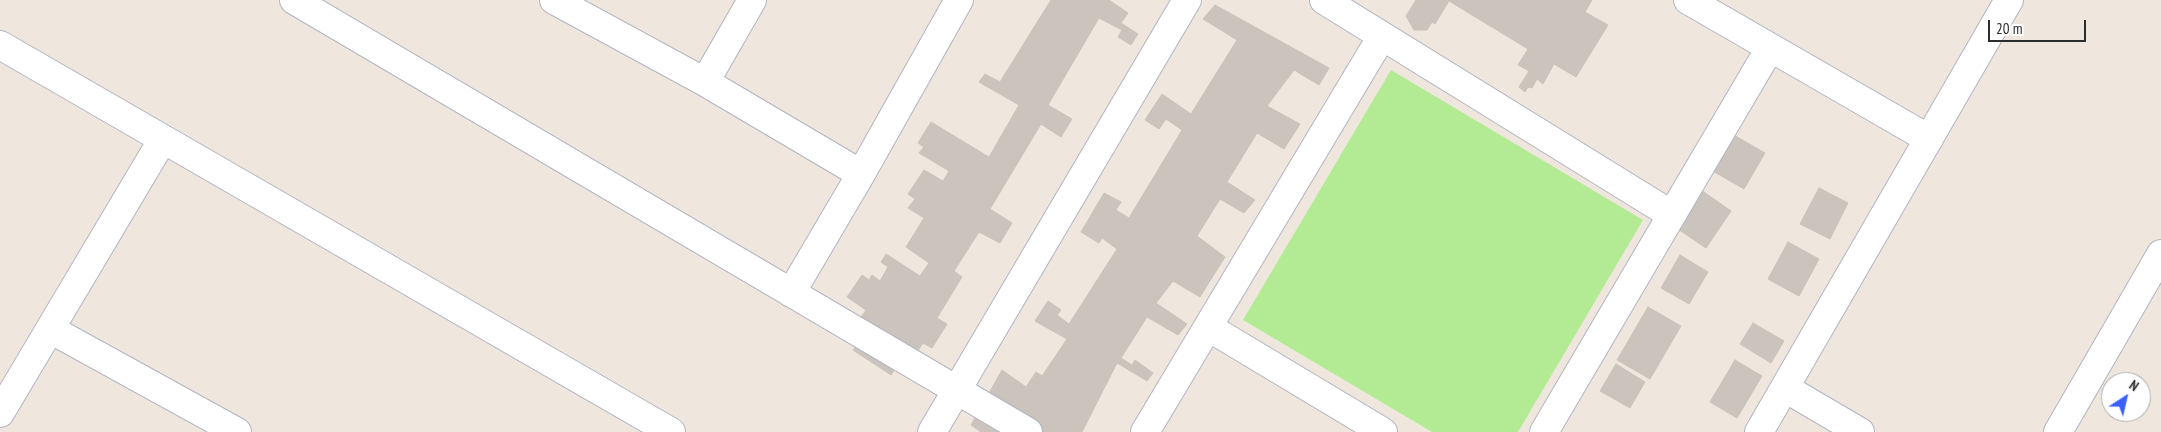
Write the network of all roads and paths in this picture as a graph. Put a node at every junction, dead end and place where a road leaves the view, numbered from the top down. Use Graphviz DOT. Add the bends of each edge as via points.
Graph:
graph roads {
  1 [pos="294,0"];
  2 [pos="554,0"];
  3 [pos="752,0"];
  4 [pos="959,0"];
  5 [pos="1186,0"];
  6 [pos="1324,0"];
  7 [pos="1688,0"];
  8 [pos="2008,0"];
  9 [pos="1382,36"];
  10 [pos="0,45"];
  11 [pos="1770,48"];
  12 [pos="705,82"];
  13 [pos="163,139"];
  14 [pos="1929,139"];
  15 [pos="861,174"];
  16 [pos="1672,215"];
  17 [pos="2158,265"];
  18 [pos="791,293"];
  19 [pos="1208,327"];
  20 [pos="50,329"];
  21 [pos="1785,388"];
  22 [pos="956,391"];
  23 [pos="0,413"];
  24 [pos="237,432"];
  25 [pos="671,432"];
  26 [pos="932,432"];
  27 [pos="1028,432"];
  28 [pos="1145,432"];
  29 [pos="1383,432"];
  30 [pos="1544,432"];
  31 [pos="1759,432"];
  32 [pos="1860,432"];
  33 [pos="2058,432"];
  1 -- 18 [label="street"];
  2 -- 12 [label="street"];
  3 -- 12 [label="street"];
  4 -- 15 [label="street"];
  5 -- 22 [label="street"];
  6 -- 9 [label="street"];
  7 -- 11 [label="street"];
  8 -- 14 [label="street"];
  9 -- 16 [label="street"];
  9 -- 19 [label="street"];
  10 -- 13 [label="street"];
  11 -- 14 [label="street"];
  11 -- 16 [label="street"];
  12 -- 15 [label="street"];
  13 -- 20 [label="street"];
  13 -- 25 [label="street"];
  14 -- 21 [label="street"];
  15 -- 18 [label="street"];
  16 -- 30 [label="street"];
  17 -- 33 [label="street"];
  18 -- 22 [label="street"];
  19 -- 28 [label="street"];
  19 -- 29 [label="street"];
  20 -- 23 [label="street"];
  20 -- 24 [label="street"];
  21 -- 31 [label="street"];
  21 -- 32 [label="street"];
  22 -- 26 [label="street"];
  22 -- 27 [label="street"];
}
